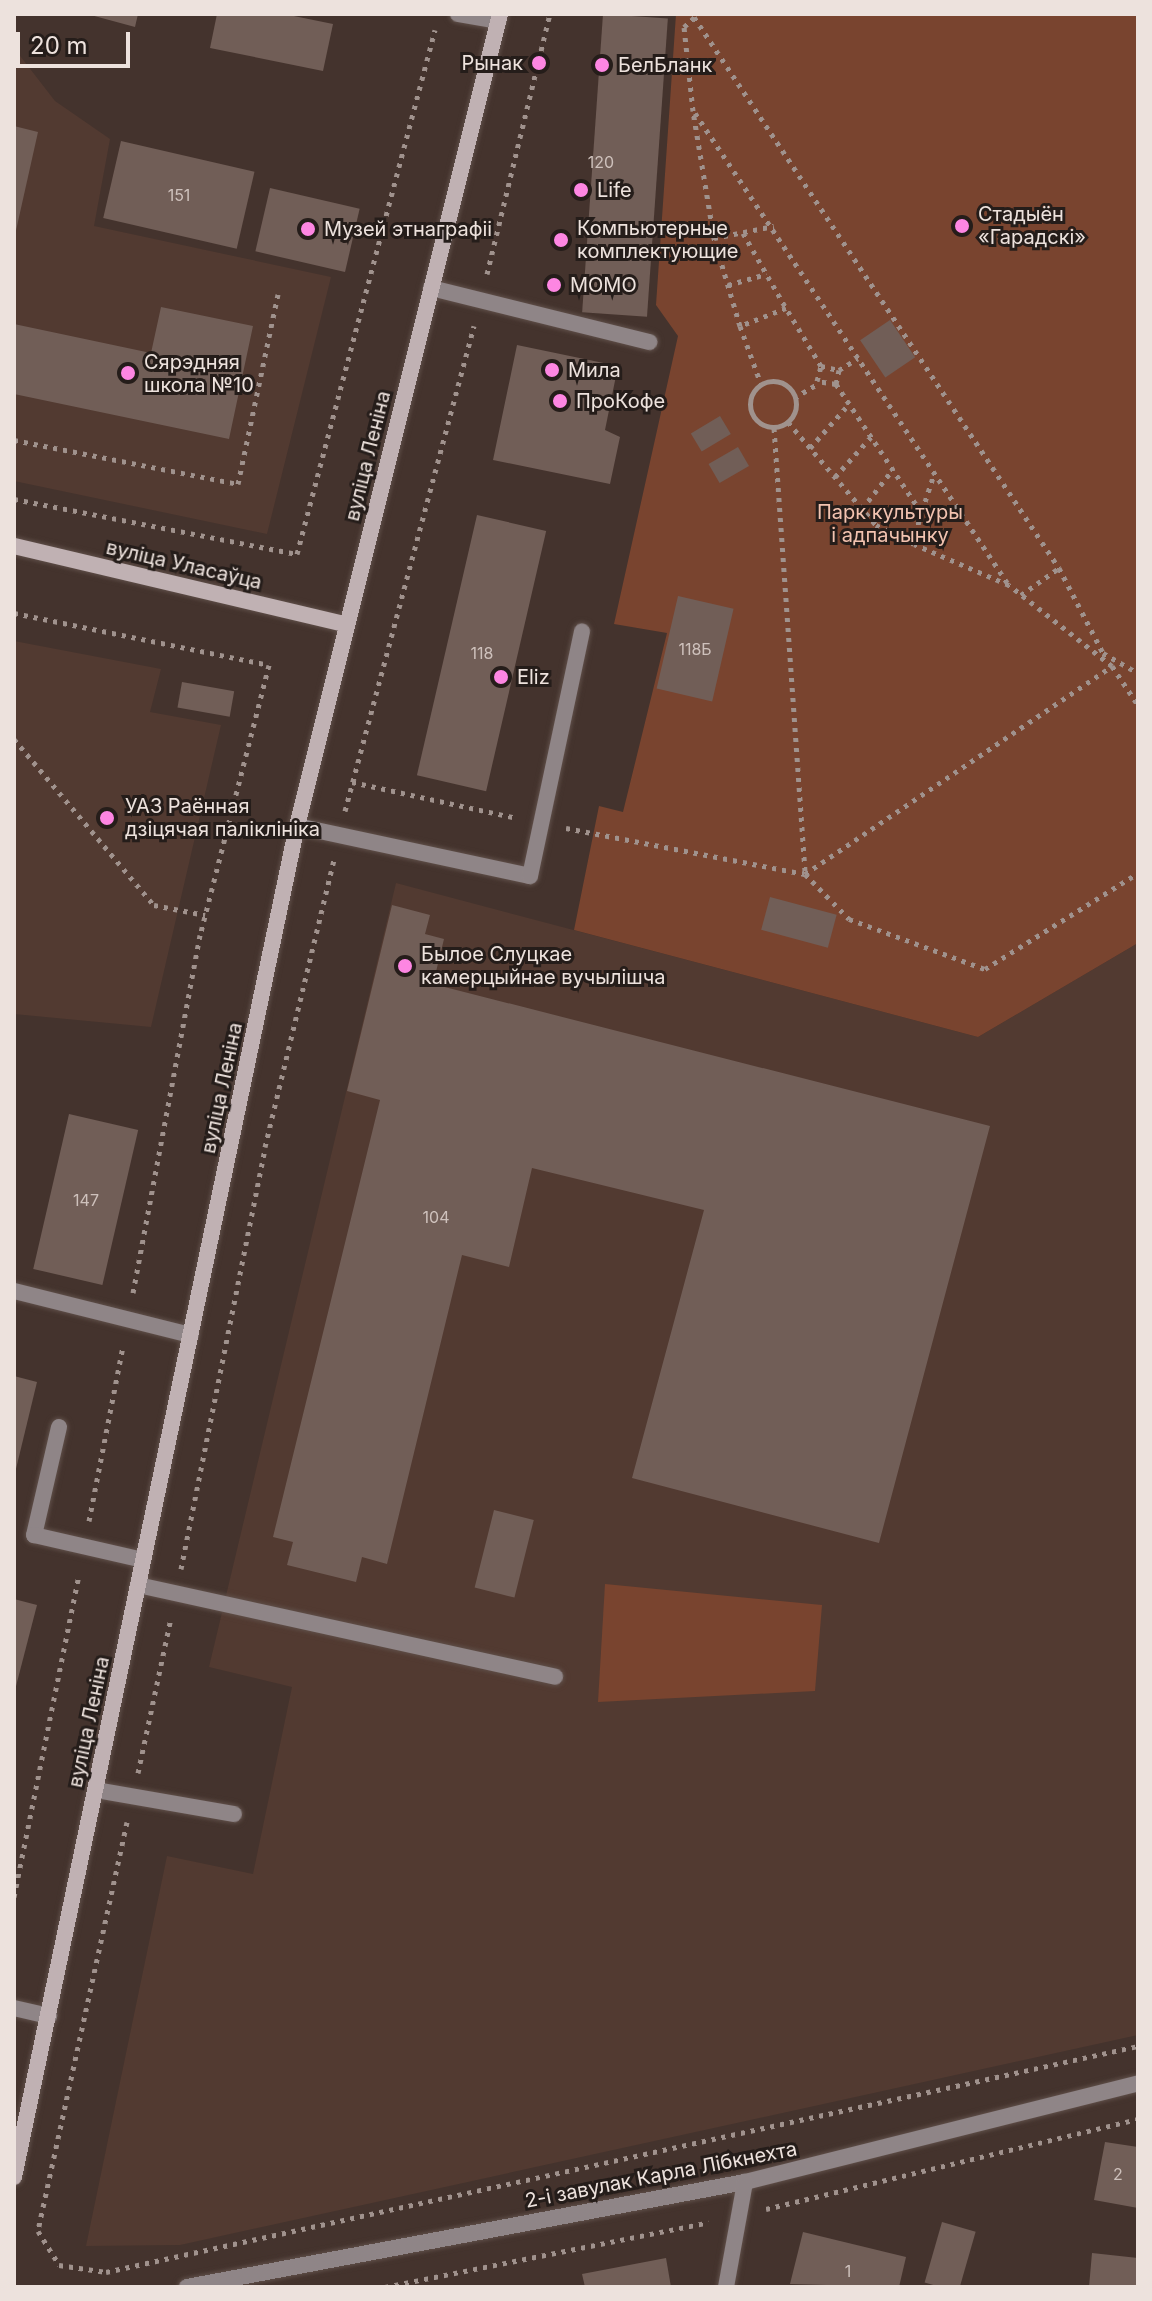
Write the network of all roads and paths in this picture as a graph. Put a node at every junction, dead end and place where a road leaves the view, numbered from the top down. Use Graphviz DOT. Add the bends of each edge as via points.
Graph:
graph roads {
  1 [pos="440,14"];
  2 [pos="458,14"];
  3 [pos="550,14"];
  4 [pos="696,16"];
  5 [pos="499,18"];
  6 [pos="693,111"];
  7 [pos="774,226"];
  8 [pos="743,233"];
  9 [pos="714,238"];
  10 [pos="766,274"];
  11 [pos="728,285"];
  12 [pos="431,288"];
  13 [pos="278,294"];
  14 [pos="481,300"];
  15 [pos="786,308"];
  16 [pos="740,326"];
  17 [pos="649,342"];
  18 [pos="858,358"];
  19 [pos="821,366"];
  20 [pos="839,370"];
  21 [pos="819,383"];
  22 [pos="761,384"];
  23 [pos="836,384"];
  24 [pos="794,398"];
  25 [pos="849,404"];
  26 [pos="788,422"];
  27 [pos="774,428"];
  28 [pos="871,437"];
  29 [pos="14,440"];
  30 [pos="810,448"];
  31 [pos="893,469"];
  32 [pos="934,474"];
  33 [pos="835,477"];
  34 [pos="14,499"];
  35 [pos="862,509"];
  36 [pos="921,512"];
  37 [pos="914,544"];
  38 [pos="14,546"];
  39 [pos="1059,568"];
  40 [pos="1009,585"];
  41 [pos="1021,595"];
  42 [pos="14,613"];
  43 [pos="345,624"];
  44 [pos="582,631"];
  45 [pos="1103,653"];
  46 [pos="1112,666"];
  47 [pos="1138,673"];
  48 [pos="1138,705"];
  49 [pos="14,739"];
  50 [pos="352,782"];
  51 [pos="542,823"];
  52 [pos="297,826"];
  53 [pos="339,836"];
  54 [pos="1138,873"];
  55 [pos="805,874"];
  56 [pos="205,915"];
  57 [pos="14,1291"];
  58 [pos="128,1320"];
  59 [pos="191,1335"];
  60 [pos="59,1427"];
  61 [pos="84,1547"];
  62 [pos="143,1560"];
  63 [pos="138,1585"];
  64 [pos="176,1593"];
  65 [pos="555,1677"];
  66 [pos="96,1790"];
  67 [pos="133,1796"];
  68 [pos="234,1814"];
  69 [pos="14,1897"];
  70 [pos="14,2008"];
  71 [pos="49,2016"];
  72 [pos="1138,2046"];
  73 [pos="1138,2083"];
  74 [pos="14,2177"];
  75 [pos="745,2182"];
  76 [pos="187,2287"];
  77 [pos="726,2287"];
  1 -- 34 [label="path" via="297,554"];
  2 -- 5 [label="street"];
  3 -- 14 [label="path"];
  4 -- 6 [label="path" via="684,27"];
  4 -- 39 [label="path"];
  5 -- 12 [label="main road, вуліца Леніна"];
  6 -- 7 [label="path"];
  6 -- 9 [label="path"];
  7 -- 8 [label="path"];
  7 -- 18 [label="path"];
  8 -- 9 [label="path"];
  8 -- 10 [label="path"];
  9 -- 11 [label="path"];
  10 -- 11 [label="path"];
  10 -- 15 [label="path"];
  11 -- 16 [label="path"];
  12 -- 14 [label="street"];
  12 -- 43 [label="main road, вуліца Леніна"];
  13 -- 29 [label="path" via="238,484"];
  14 -- 17 [label="street"];
  14 -- 50 [label="path"];
  15 -- 16 [label="path"];
  15 -- 19 [label="path"];
  16 -- 22 [label="path"];
  18 -- 20 [label="path"];
  18 -- 32 [label="path"];
  19 -- 20 [label="path"];
  19 -- 21 [label="path"];
  20 -- 23 [label="path"];
  21 -- 23 [label="path"];
  21 -- 24 [label="path"];
  22 -- 24 [label="path" via="783,384"];
  22 -- 27 [label="path" via="751,411"];
  23 -- 25 [label="path"];
  24 -- 26 [label="path"];
  25 -- 28 [label="path"];
  25 -- 30 [label="path"];
  26 -- 27 [label="path"];
  26 -- 30 [label="path"];
  27 -- 55 [label="path"];
  28 -- 31 [label="path"];
  28 -- 33 [label="path"];
  30 -- 33 [label="path"];
  31 -- 35 [label="path"];
  31 -- 36 [label="path"];
  32 -- 36 [label="path"];
  32 -- 40 [label="path"];
  33 -- 35 [label="path"];
  35 -- 37 [label="path" via="876,525"];
  36 -- 37 [label="path"];
  37 -- 40 [label="path"];
  38 -- 43 [label="main road, вуліца Уласаўца"];
  39 -- 41 [label="path"];
  39 -- 45 [label="path"];
  40 -- 41 [label="path"];
  41 -- 45 [label="path"];
  42 -- 56 [label="path" via="269,665"];
  43 -- 52 [label="main road, вуліца Леніна"];
  44 -- 51 [label="street"];
  45 -- 46 [label="path"];
  45 -- 47 [label="path"];
  46 -- 48 [label="path"];
  46 -- 55 [label="path"];
  49 -- 56 [label="path" via="154,905"];
  50 -- 51 [label="path"];
  50 -- 53 [label="path"];
  51 -- 53 [label="street" via="530,876"];
  51 -- 55 [label="path"];
  52 -- 53 [label="street"];
  52 -- 59 [label="main road, вуліца Леніна"];
  53 -- 64 [label="path" via="265,1147"];
  54 -- 55 [label="path" via="985,969 849,919"];
  56 -- 58 [label="path"];
  57 -- 58 [label="street"];
  58 -- 59 [label="street"];
  58 -- 61 [label="path"];
  59 -- 62 [label="main road, вуліца Леніна"];
  60 -- 61 [label="street" via="34,1535"];
  61 -- 62 [label="street"];
  61 -- 69 [label="path"];
  62 -- 63 [label="main road, вуліца Леніна"];
  63 -- 64 [label="street"];
  63 -- 66 [label="main road, вуліца Леніна"];
  64 -- 65 [label="street"];
  64 -- 67 [label="path"];
  66 -- 67 [label="street"];
  66 -- 71 [label="main road, вуліца Леніна"];
  67 -- 68 [label="street"];
  67 -- 72 [label="path" via="38,2231 59,2265 106,2272"];
  70 -- 71 [label="street"];
  71 -- 74 [label="main road, вуліца Леніна"];
  73 -- 75 [label="street, 2-і завулак Карла Лібкнехта"];
  75 -- 76 [label="street, 2-і завулак Карла Лібкнехта"];
  75 -- 77 [label="street"];
}
